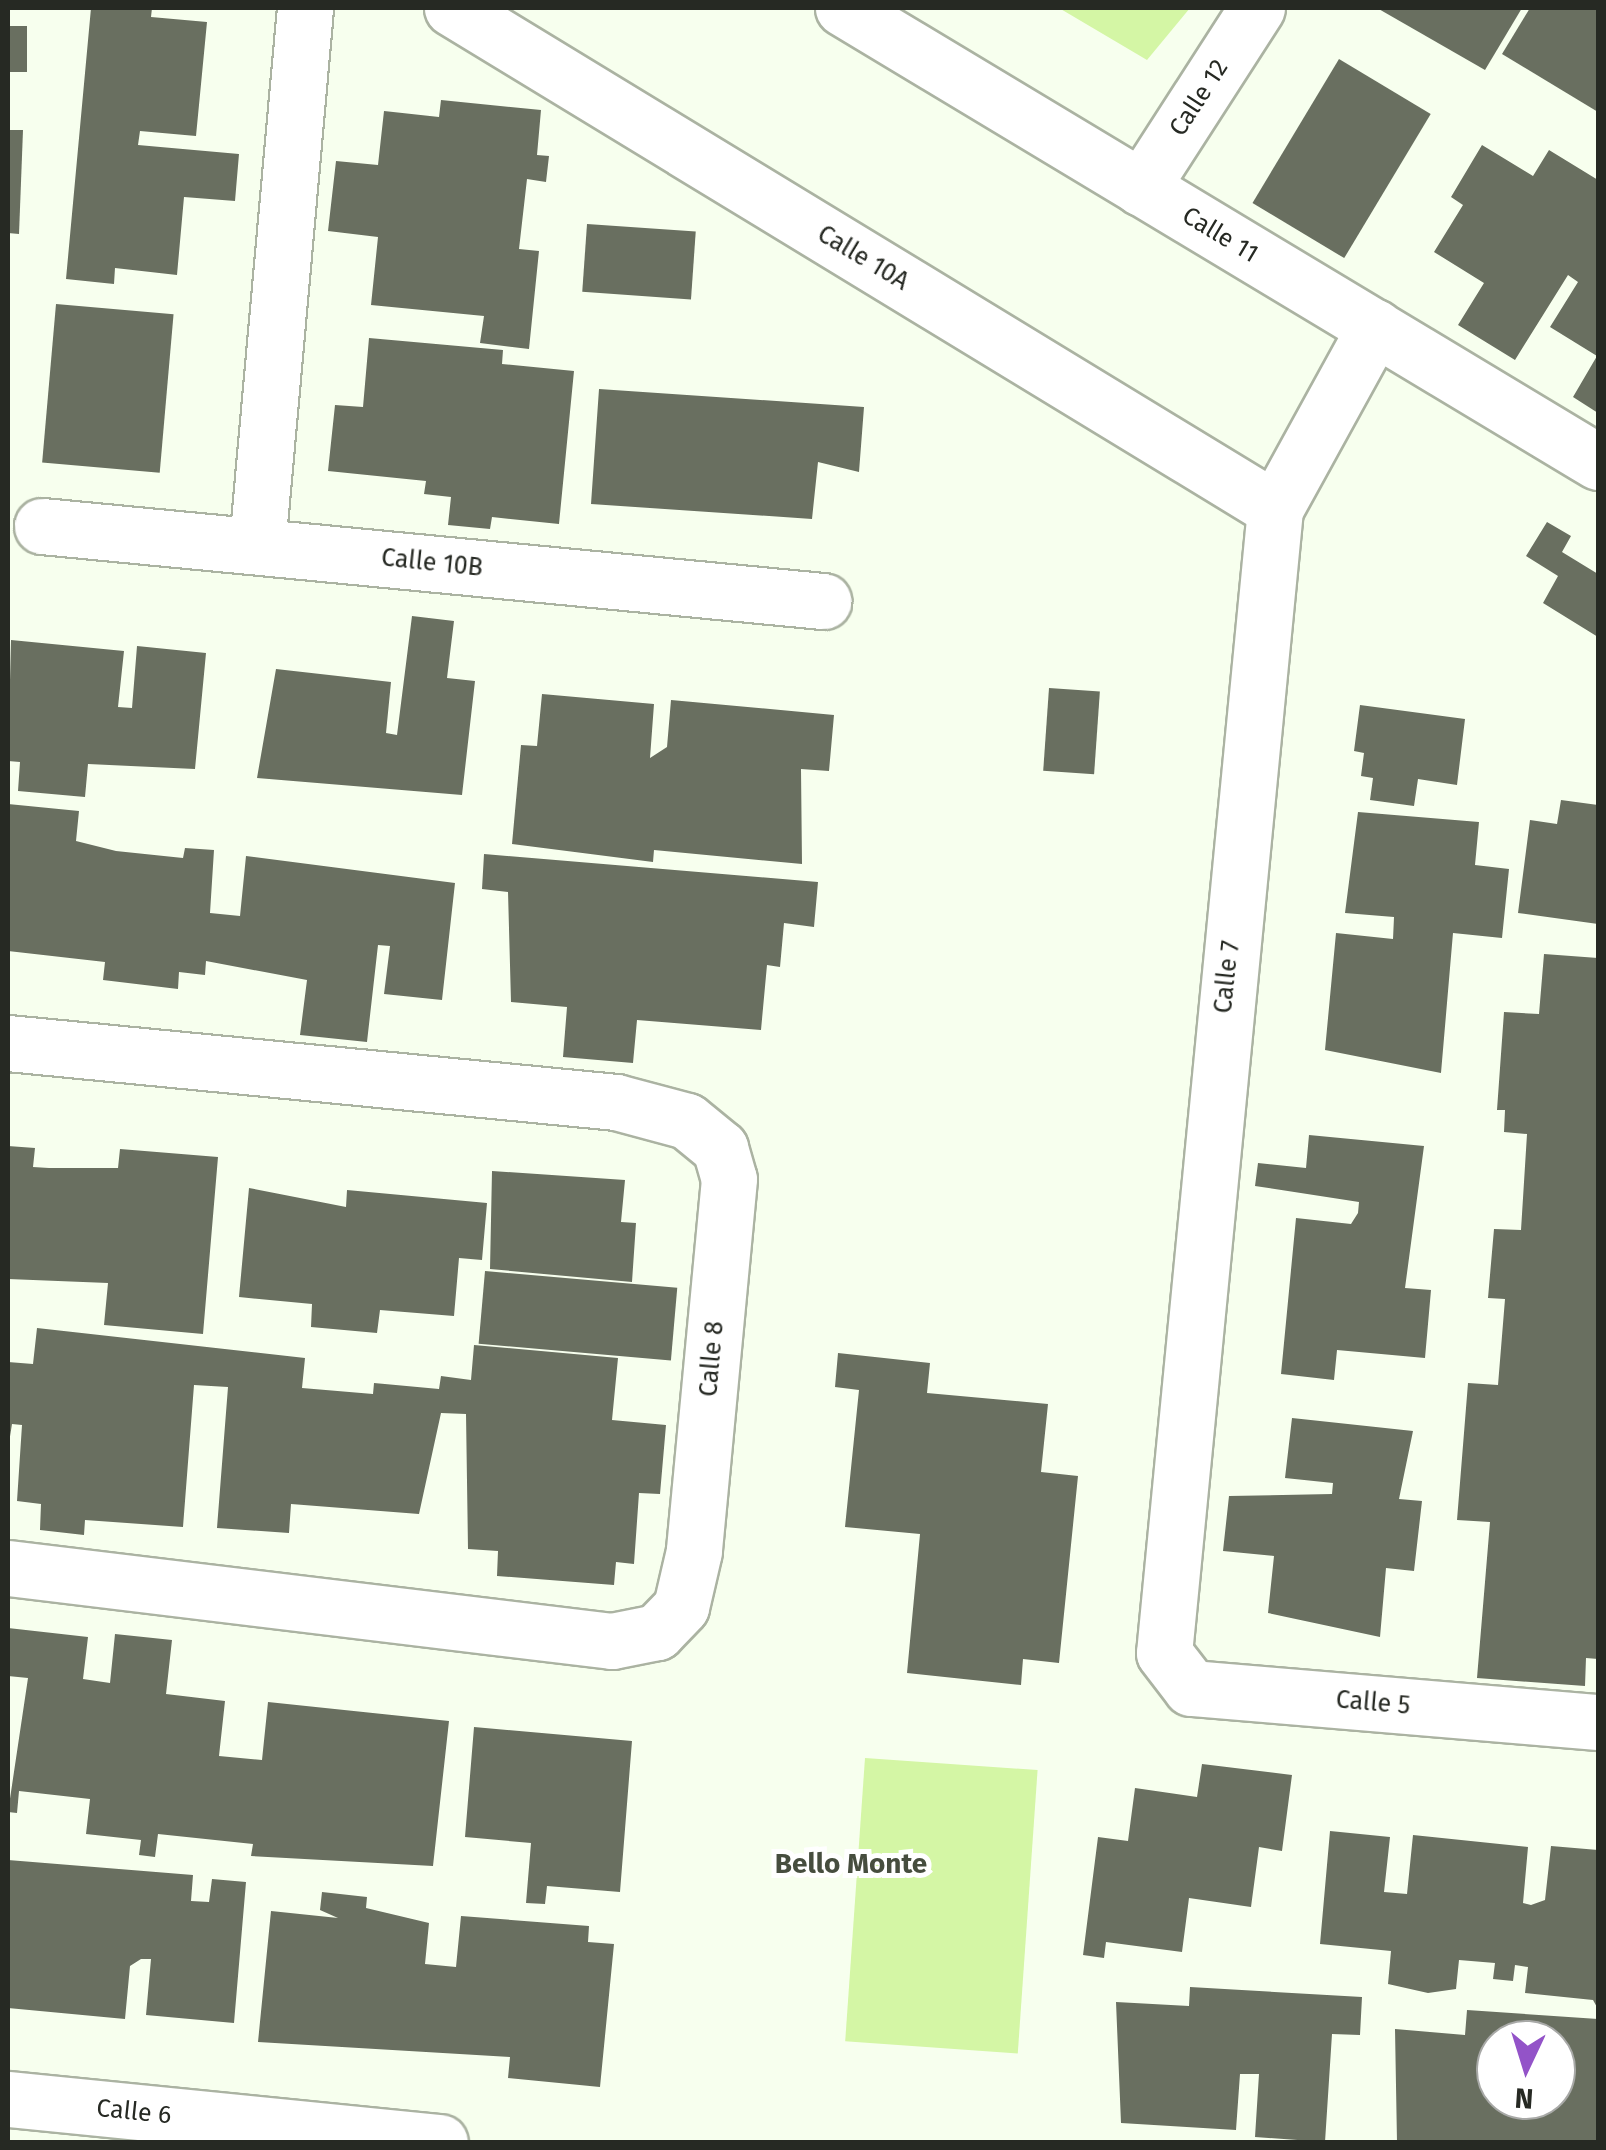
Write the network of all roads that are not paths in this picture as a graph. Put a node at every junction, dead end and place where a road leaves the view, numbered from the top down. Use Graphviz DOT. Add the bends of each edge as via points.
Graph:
graph roads {
  1 [pos="305,8"];
  2 [pos="452,8"];
  3 [pos="843,8"];
  4 [pos="1257,8"];
  5 [pos="1141,188"];
  6 [pos="1375,328"];
  7 [pos="1598,462"];
  8 [pos="1275,509"];
  9 [pos="42,526"];
  10 [pos="256,545"];
  11 [pos="823,601"];
  12 [pos="8,1042"];
  13 [pos="8,1568"];
  14 [pos="1164,1652"];
  15 [pos="1598,1722"];
  16 [pos="8,2099"];
  17 [pos="440,2142"];
  1 -- 10 [label="street"];
  2 -- 8 [label="street, Calle 10A"];
  3 -- 5 [label="street, Calle 11"];
  4 -- 5 [label="street, Calle 12"];
  5 -- 6 [label="street, Calle 11"];
  6 -- 7 [label="street, Calle 11"];
  6 -- 8 [label="street, Calle 7"];
  8 -- 14 [label="street, Calle 7"];
  9 -- 10 [label="street, Calle 10B"];
  10 -- 11 [label="street, Calle 10B"];
  12 -- 13 [label="street, Calle 8" via="616,1102 686,1122 720,1148 729,1179 694,1551 681,1607 657,1632 612,1641"];
  14 -- 15 [label="street, Calle 5" via="1191,1688"];
  16 -- 17 [label="street, Calle 6"];
}
